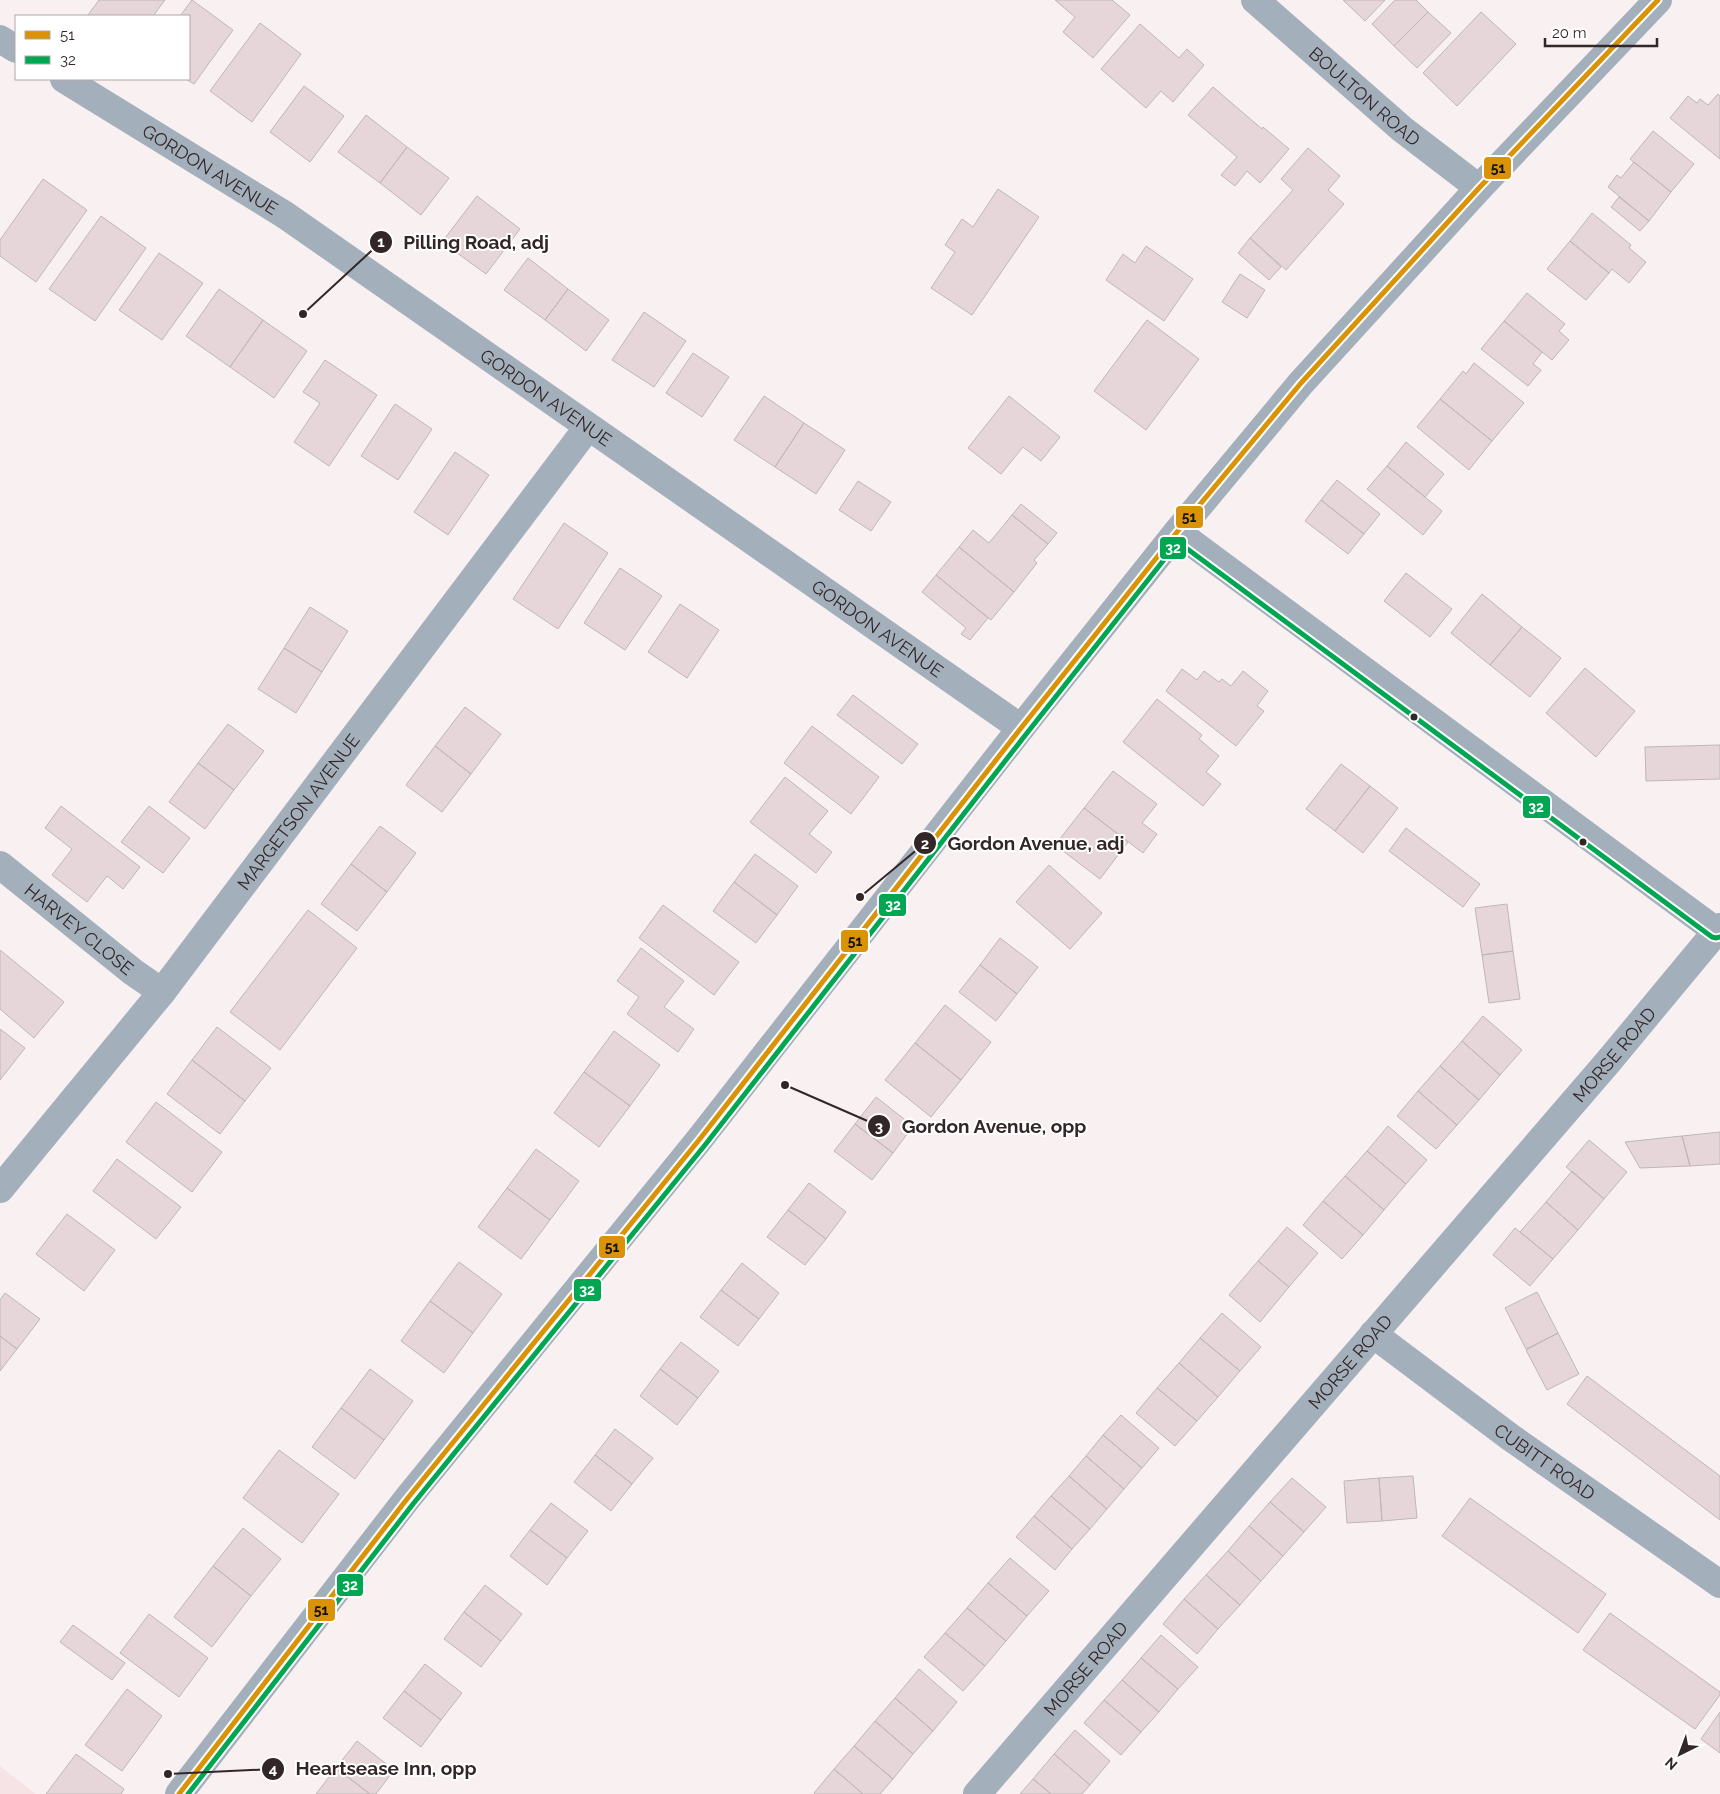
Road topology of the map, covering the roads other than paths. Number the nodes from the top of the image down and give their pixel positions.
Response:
1 (1255, 0) edge
2 (1658, 0) edge
3 (0, 40) edge
4 (15, 48) edge
5 (66, 80) edge
6 (1479, 188) junction
7 (588, 427) junction
8 (1177, 532) junction
9 (1021, 728) junction
10 (0, 866) edge
11 (1718, 929) edge
12 (162, 992) junction
13 (0, 1189) edge
14 (1373, 1334) junction
15 (1720, 1584) edge
16 (179, 1794) edge
17 (977, 1794) edge

1 - 6 street, BOULTON ROAD
2 - 6 street
3 - 4 street
5 - 7 street, GORDON AVENUE
6 - 8 street
7 - 9 street, GORDON AVENUE
7 - 12 street, MARGETSON AVENUE
8 - 9 street
8 - 11 street
9 - 16 street
10 - 12 street, HARVEY CLOSE
11 - 14 street, MORSE ROAD
12 - 13 street, MARGETSON AVENUE
14 - 15 street, CUBITT ROAD
14 - 17 street, MORSE ROAD

